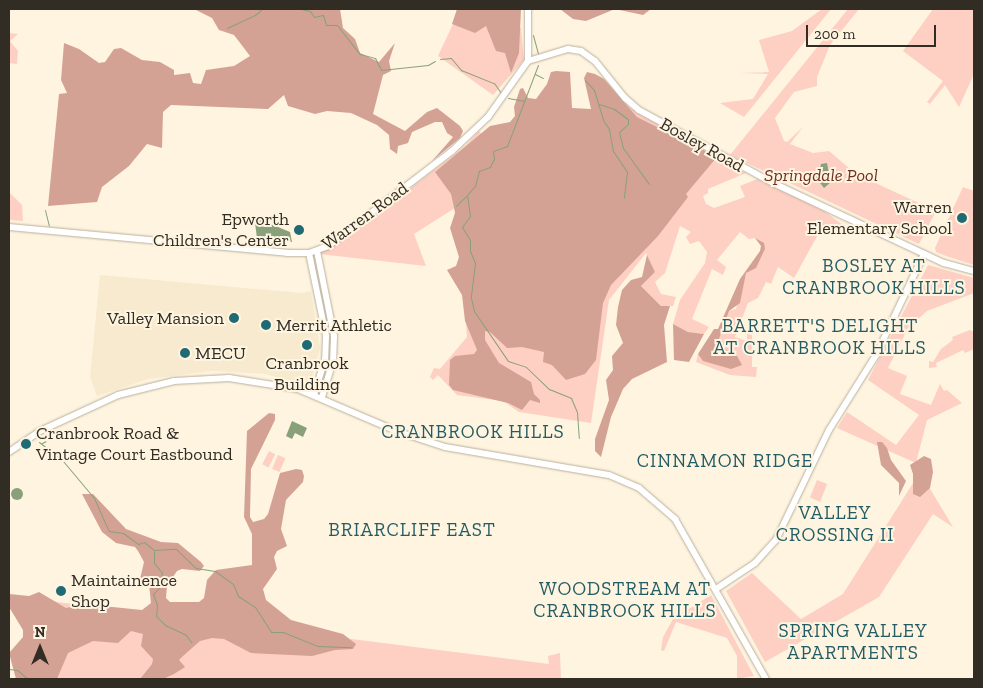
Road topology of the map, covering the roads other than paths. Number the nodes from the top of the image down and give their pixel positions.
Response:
1 (528, 9) edge
2 (528, 61) junction
3 (9, 227) edge
4 (317, 251) junction
5 (309, 253) junction
6 (924, 254) junction
7 (974, 271) edge
8 (314, 395) junction
9 (322, 398) junction
10 (9, 452) edge
11 (716, 589) junction
12 (766, 679) edge

1 - 2 street
2 - 4 street, Warren Road
2 - 6 street, Bosley Road
3 - 5 street, Warren Road
4 - 5 street, Warren Road
4 - 9 street
5 - 8 street
6 - 7 street, Bosley Road
6 - 11 street
8 - 9 street
8 - 10 street
9 - 11 street
11 - 12 street

